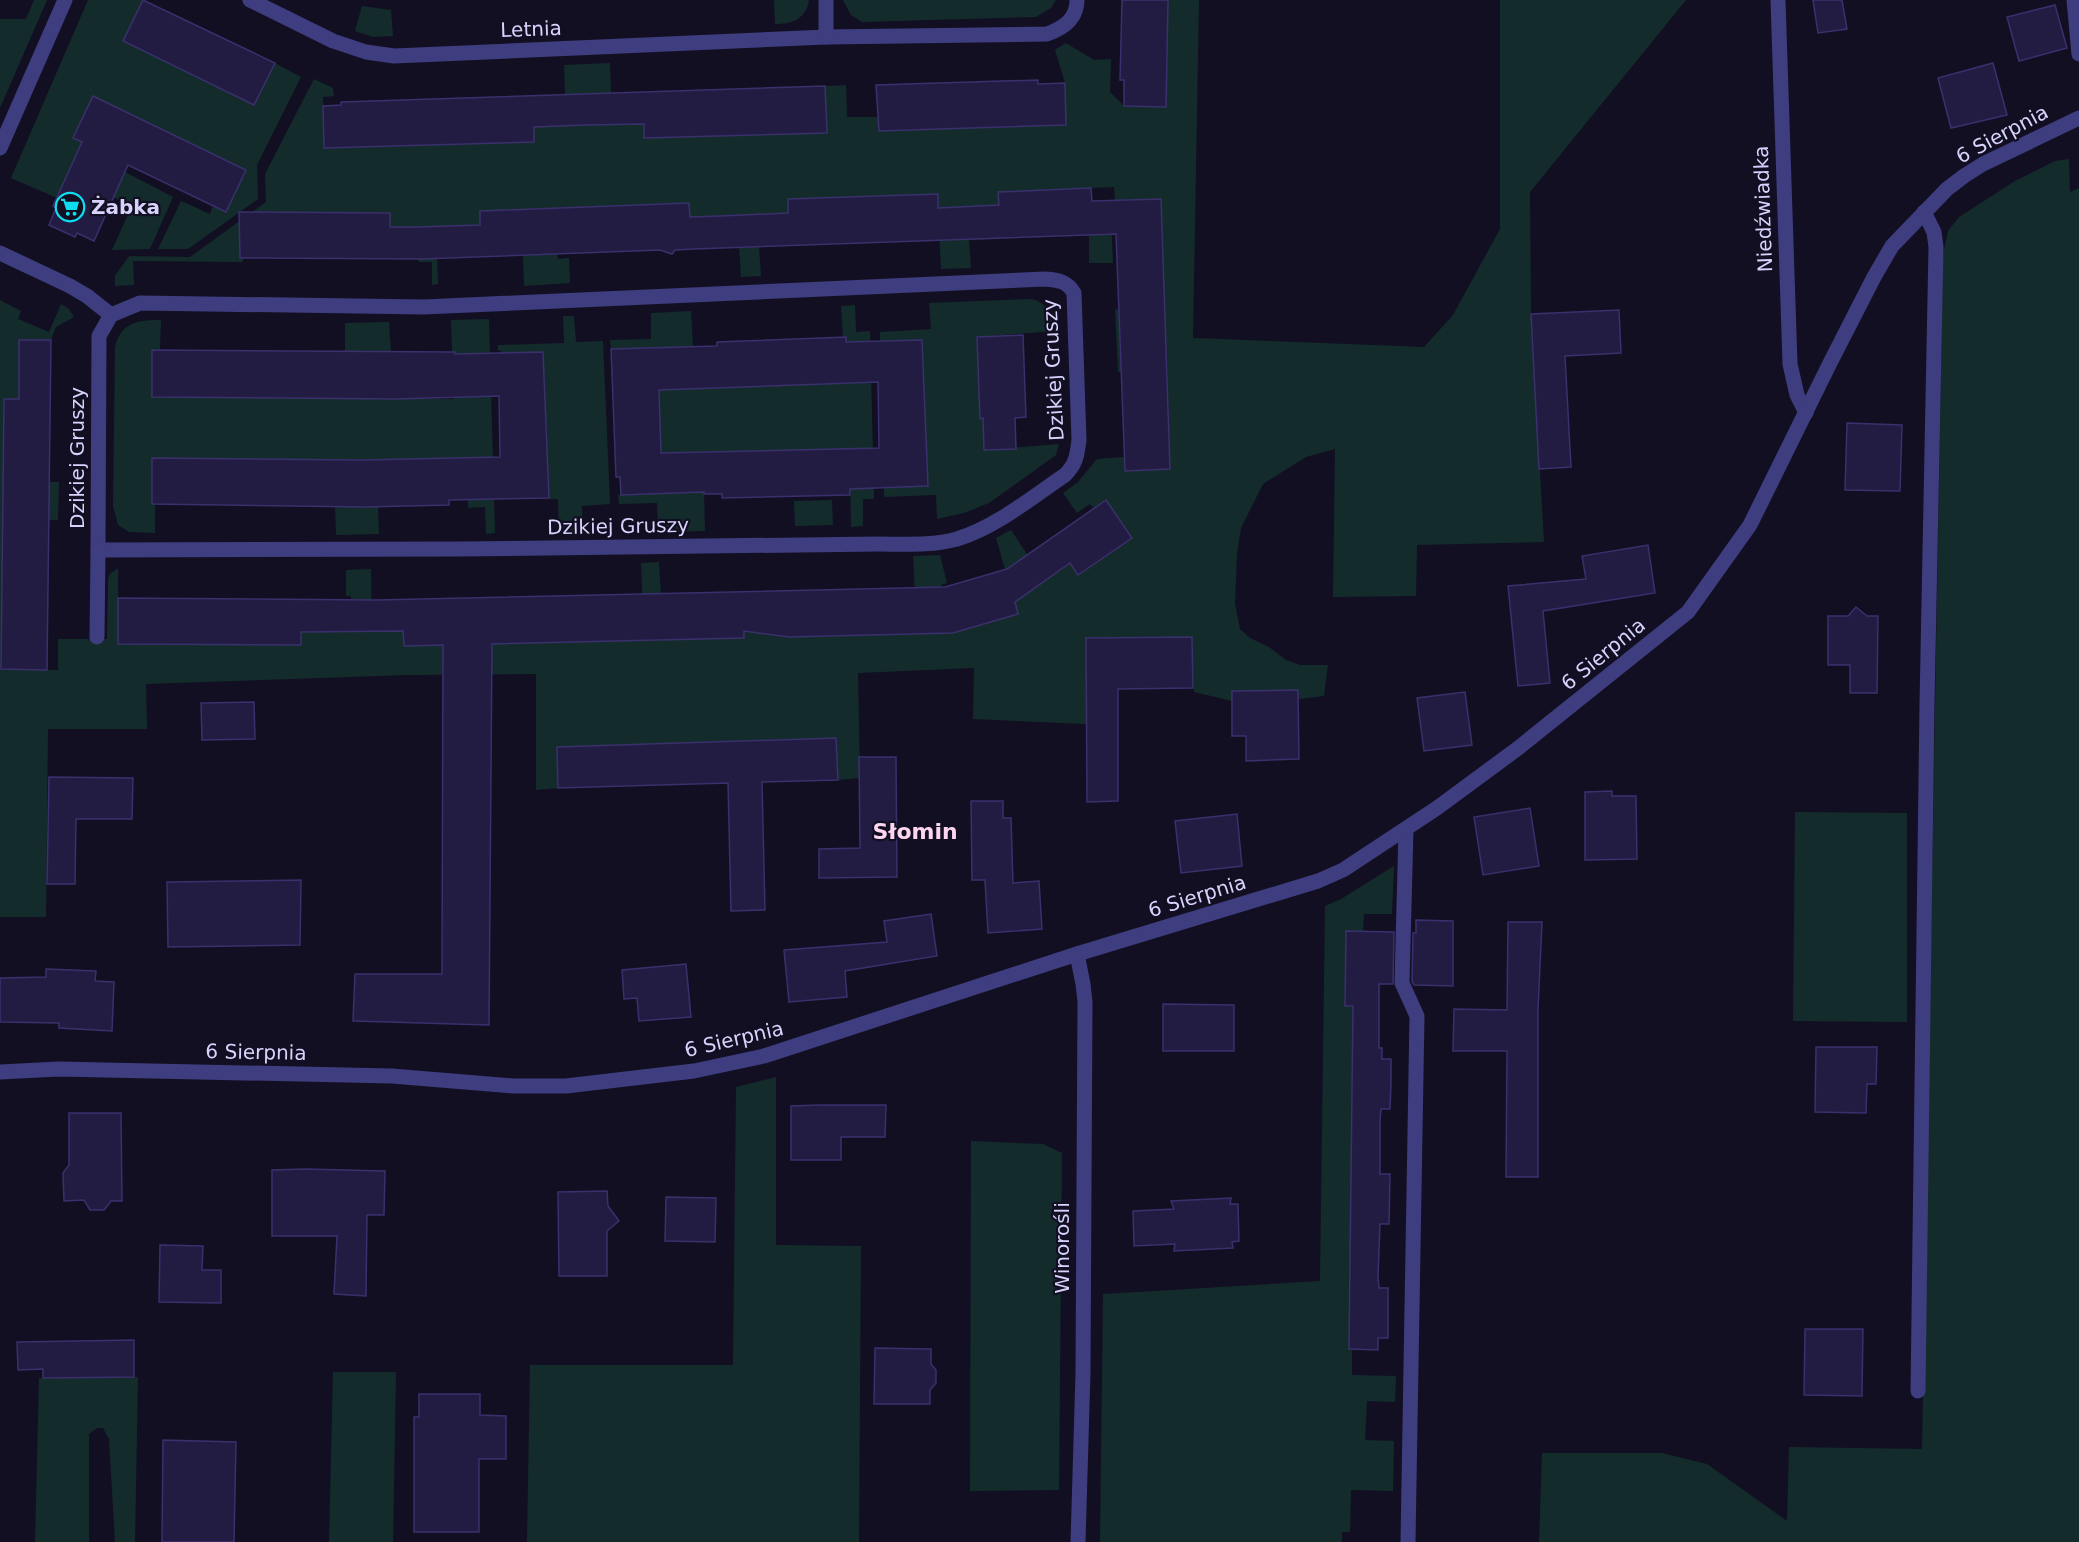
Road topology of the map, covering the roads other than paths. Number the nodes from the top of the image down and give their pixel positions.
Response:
1 (65, 0) edge
2 (250, 0) edge
3 (826, 0) edge
4 (1077, 0) edge
5 (1778, 0) edge
6 (2074, 0) edge
7 (825, 37) junction
8 (2079, 54) edge
9 (2079, 118) edge
10 (0, 148) edge
11 (1924, 212) junction
12 (0, 253) edge
13 (111, 315) junction
14 (1806, 413) junction
15 (98, 550) junction
16 (96, 637) dead end
17 (1406, 829) junction
18 (1077, 954) junction
19 (0, 1072) edge
20 (1918, 1391) dead end
21 (1078, 1542) edge
22 (1408, 1542) edge

1 - 10 street
2 - 7 street, Letnia
3 - 7 street
4 - 7 street, Letnia
5 - 14 street, Niedźwiadka
6 - 8 street
9 - 11 street, 6 Sierpnia
11 - 14 street, 6 Sierpnia
11 - 20 street
12 - 13 street
13 - 15 street, Dzikiej Gruszy
13 - 15 street, Dzikiej Gruszy
14 - 17 street, 6 Sierpnia
15 - 16 street
17 - 18 street, 6 Sierpnia
17 - 22 street
18 - 19 street, 6 Sierpnia
18 - 21 street, Winorośli

